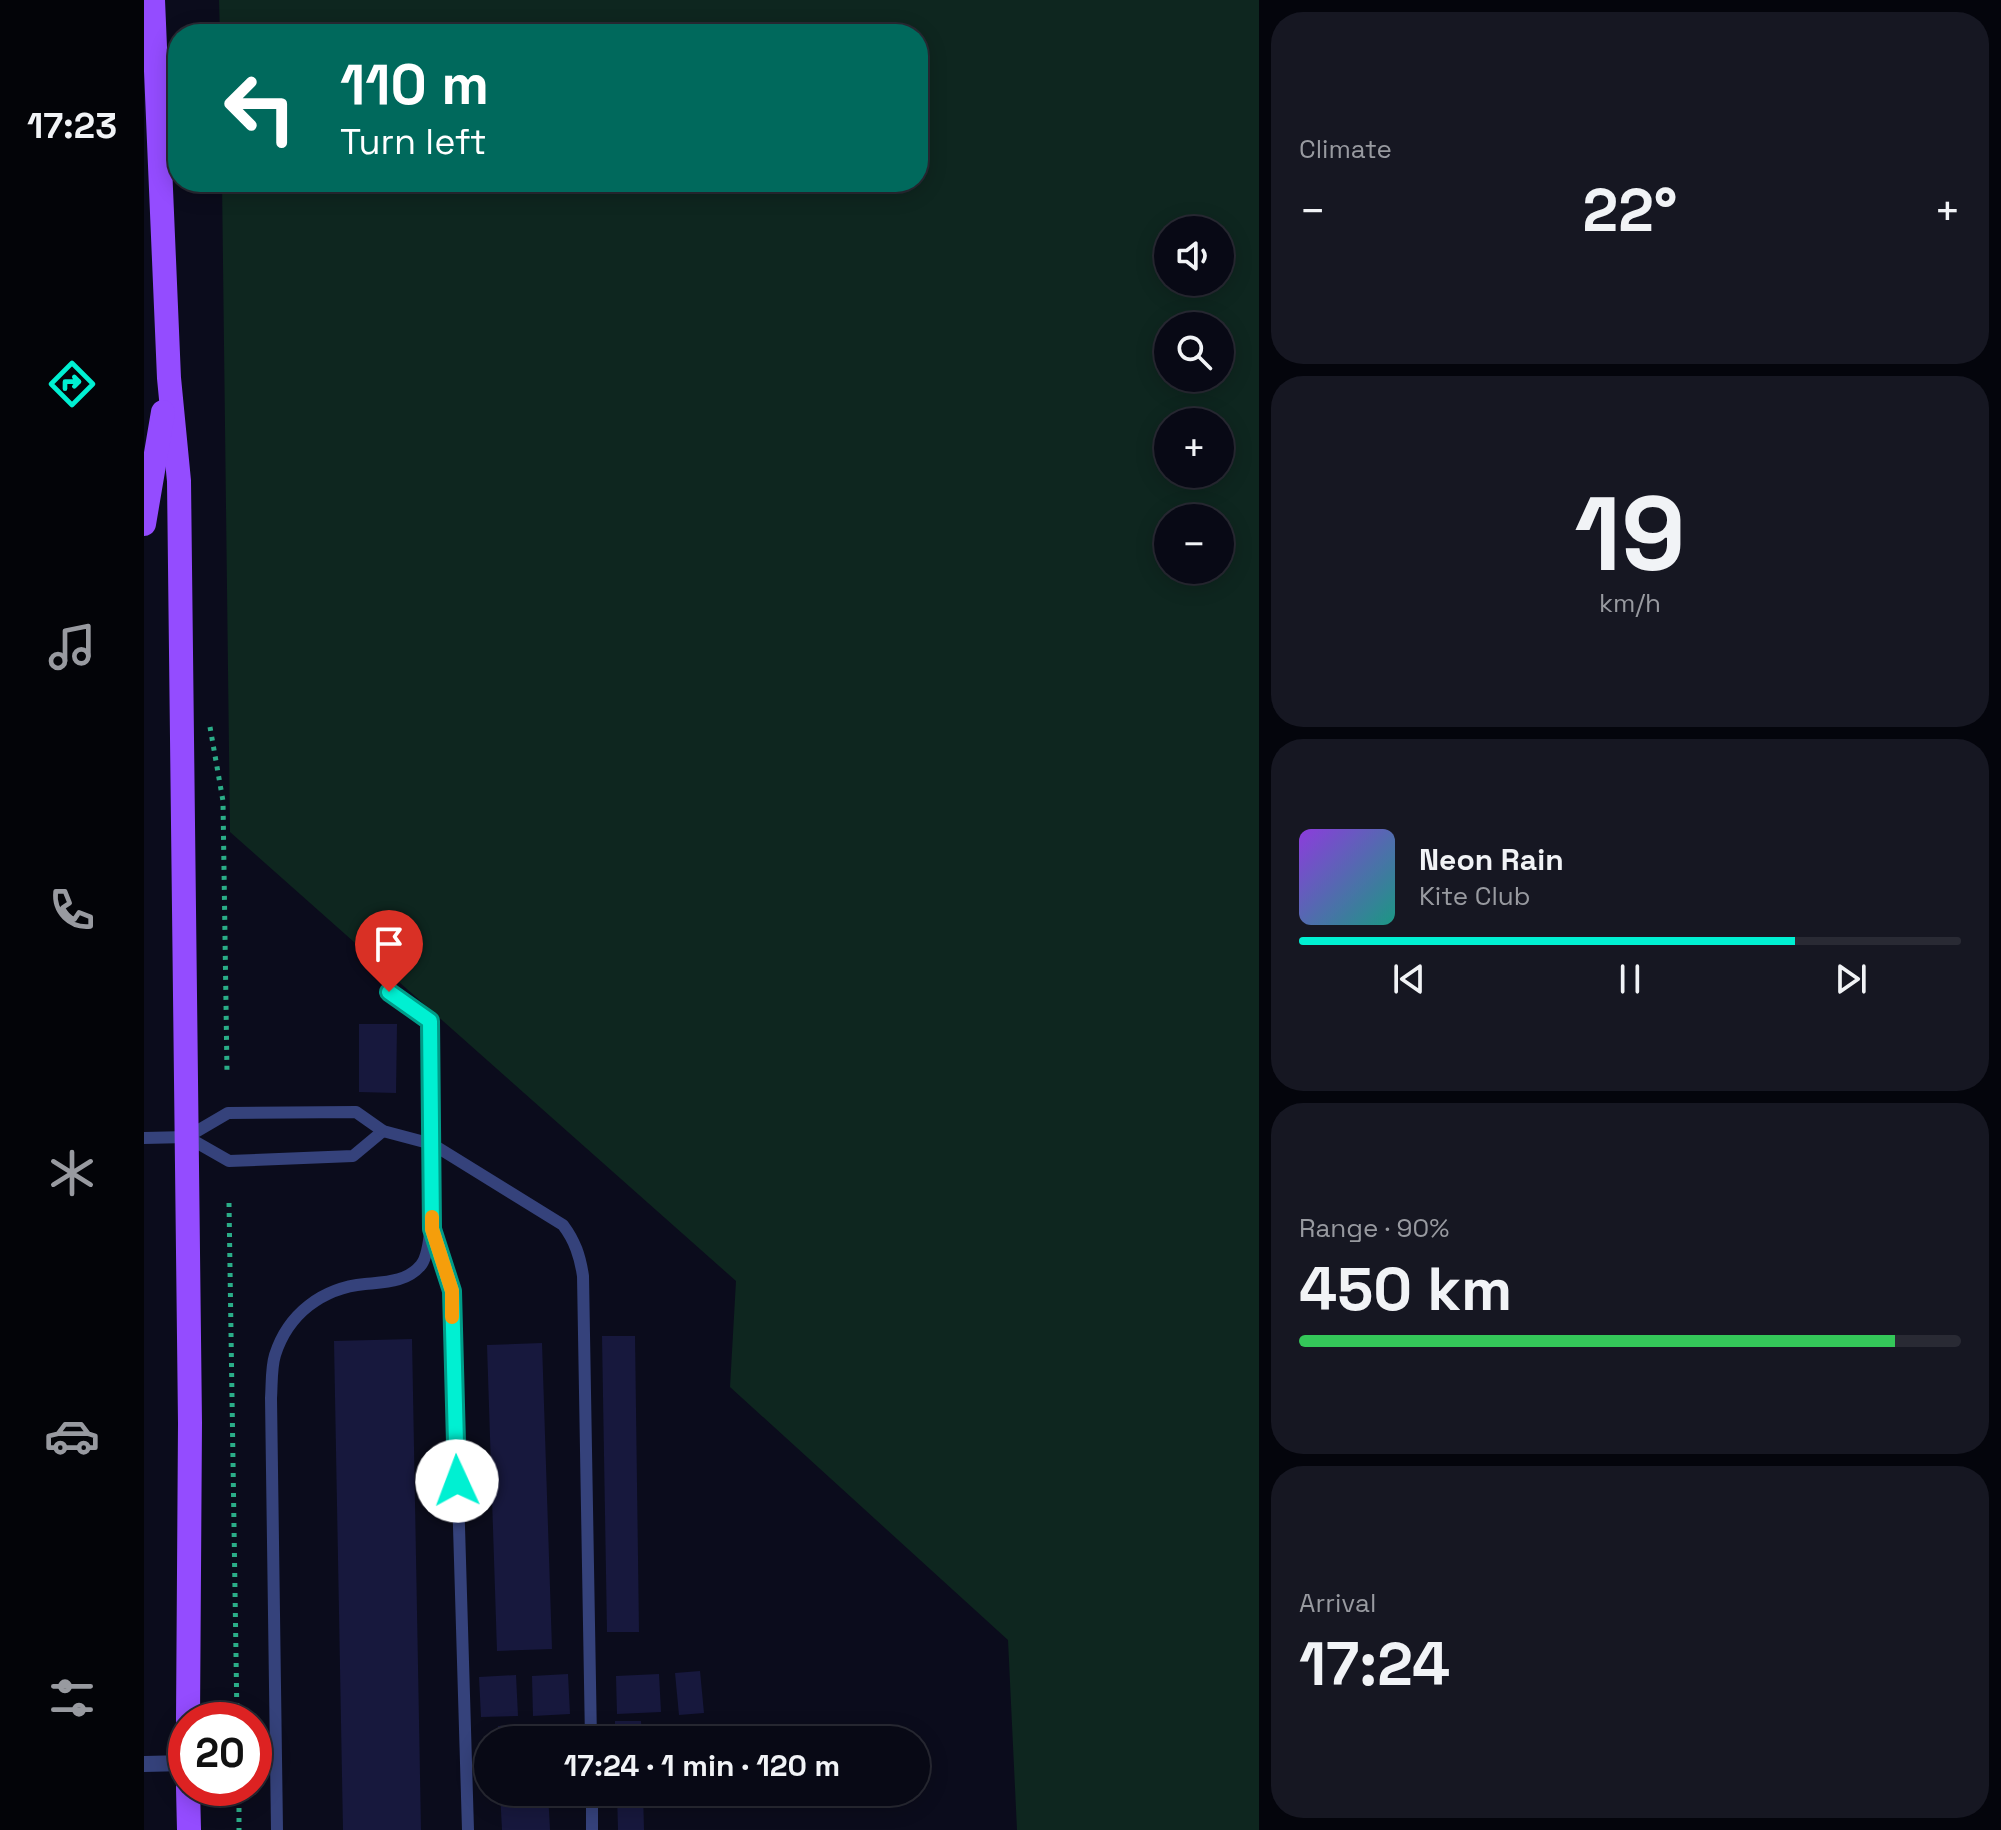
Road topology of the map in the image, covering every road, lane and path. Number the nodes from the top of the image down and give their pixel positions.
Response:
1 (153, 0) edge
2 (169, 378) junction
3 (144, 524) edge
4 (389, 992) dead end
5 (383, 1131) junction
6 (187, 1137) junction
7 (144, 1138) edge
8 (432, 1144) junction
9 (229, 1203) dead end
10 (432, 1229) junction
11 (188, 1702) edge
12 (237, 1702) edge
13 (591, 1726) edge
14 (168, 1763) edge
15 (144, 1764) edge
16 (188, 1806) edge
17 (239, 1806) edge
18 (592, 1806) edge
19 (189, 1830) edge
20 (239, 1830) edge
21 (277, 1830) edge
22 (468, 1830) edge
23 (592, 1830) edge

1 - 2 main road
2 - 3 main road
2 - 6 main road
4 - 8 lane
5 - 6 lane
5 - 6 lane
5 - 8 lane
6 - 7 lane
6 - 11 main road
8 - 10 lane
8 - 13 lane
9 - 12 path
10 - 21 lane
10 - 22 lane
14 - 15 street
16 - 19 main road
17 - 20 path
18 - 23 lane

